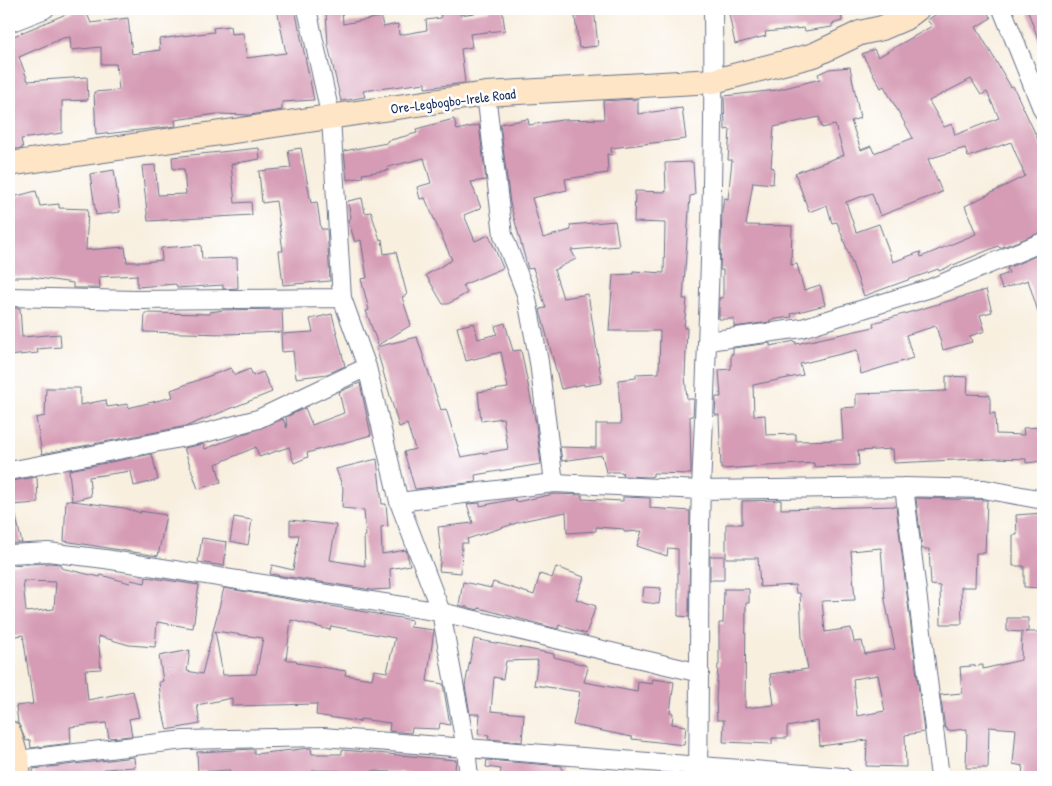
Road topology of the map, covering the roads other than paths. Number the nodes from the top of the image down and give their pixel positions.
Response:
1 (45, 9) edge
2 (307, 9) edge
3 (713, 9) edge
4 (917, 9) edge
5 (1002, 9) edge
6 (9, 23) edge
7 (714, 81) junction
8 (486, 94) junction
9 (1043, 111) edge
10 (331, 118) junction
11 (9, 164) edge
12 (1043, 242) edge
13 (9, 297) edge
14 (342, 298) junction
15 (708, 341) junction
16 (367, 367) junction
17 (9, 471) edge
18 (554, 482) junction
19 (904, 487) junction
20 (701, 490) junction
21 (1043, 500) edge
22 (398, 502) junction
23 (9, 554) edge
24 (441, 612) junction
25 (700, 673) junction
26 (9, 733) edge
27 (466, 749) junction
28 (698, 765) junction
29 (15, 766) edge
30 (807, 776) edge
31 (469, 777) edge
32 (843, 777) edge
33 (940, 777) edge

1 - 6 street
2 - 10 street
3 - 7 street
4 - 7 main road, Ore-Legbogbo-Irele Road
5 - 9 street
7 - 8 main road, Ore-Legbogbo-Irele Road
7 - 15 street
8 - 10 main road, Ore-Legbogbo-Irele Road
8 - 18 street
10 - 11 main road, Ore-Legbogbo-Irele Road
10 - 14 street
12 - 15 street
13 - 14 street
14 - 16 street
15 - 20 street
16 - 17 street
16 - 22 street
18 - 20 street
18 - 22 street
19 - 20 street
19 - 21 street
19 - 33 street
20 - 25 street
22 - 24 street
23 - 24 street
24 - 25 street
24 - 27 street
25 - 28 street
26 - 29 main road
27 - 28 street
27 - 29 street
27 - 31 street
28 - 30 street
30 - 32 street

